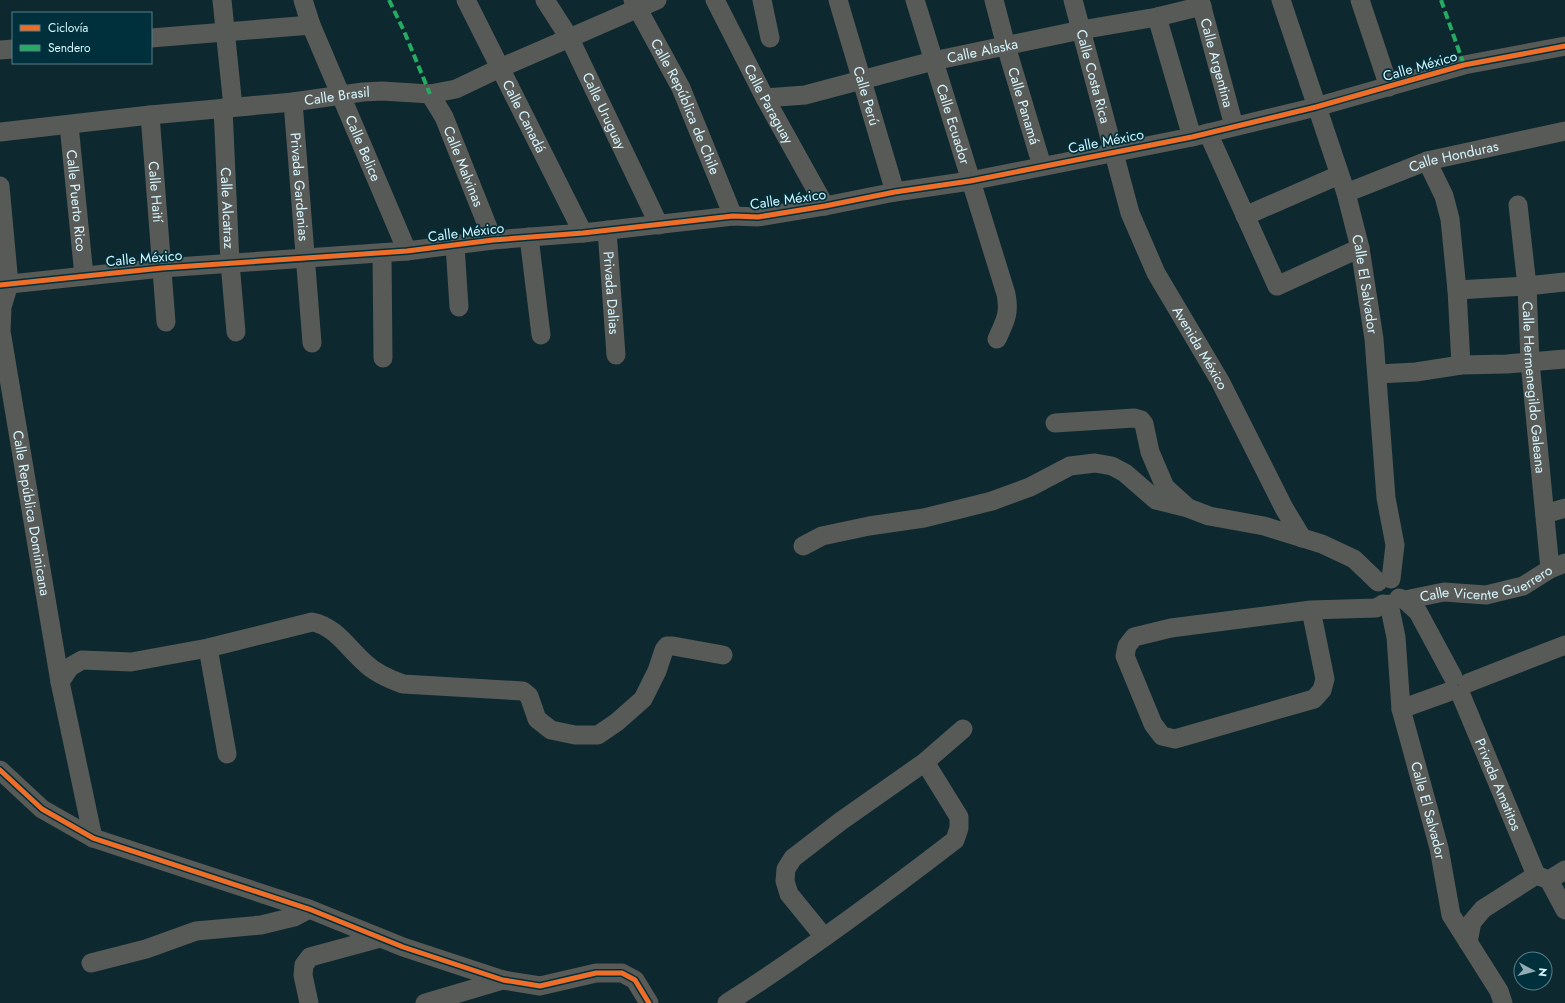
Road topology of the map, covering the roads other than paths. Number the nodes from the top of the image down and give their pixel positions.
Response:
1 (222, 0) edge
2 (302, 0) edge
3 (466, 0) edge
4 (544, 0) edge
5 (657, 0) edge
6 (715, 0) edge
7 (762, 0) edge
8 (838, 0) edge
9 (915, 0) edge
10 (994, 0) edge
11 (1073, 0) edge
12 (1281, 0) edge
13 (1360, 0) edge
14 (1201, 3) edge
15 (635, 4) edge
16 (1157, 17) junction
17 (311, 25) junction
18 (1081, 30) junction
19 (224, 32) junction
20 (152, 38) edge
21 (770, 38) dead end
22 (570, 39) junction
23 (1006, 46) junction
24 (1565, 46) edge
25 (12, 49) edge
26 (0, 50) edge
27 (933, 61) junction
28 (500, 68) junction
29 (862, 81) junction
30 (1389, 87) junction
31 (430, 94) junction
32 (341, 95) junction
33 (765, 98) junction
34 (293, 102) junction
35 (1316, 107) junction
36 (228, 108) junction
37 (150, 115) junction
38 (69, 125) junction
39 (1234, 126) junction
40 (1565, 130) edge
41 (0, 132) edge
42 (1200, 135) junction
43 (1114, 152) junction
44 (1427, 161) junction
45 (1042, 166) junction
46 (1340, 176) junction
47 (970, 181) junction
48 (0, 186) edge
49 (895, 192) junction
50 (1346, 193) junction
51 (1518, 205) dead end
52 (825, 206) junction
53 (733, 216) junction
54 (1245, 216) junction
55 (659, 225) junction
56 (607, 230) junction
57 (583, 233) junction
58 (529, 237) junction
59 (493, 240) junction
60 (455, 245) junction
61 (1360, 248) junction
62 (406, 251) junction
63 (382, 253) junction
64 (306, 258) junction
65 (230, 263) junction
66 (162, 268) junction
67 (84, 276) junction
68 (1565, 282) edge
69 (4, 285) edge
70 (1527, 286) junction
71 (1457, 290) junction
72 (459, 307) dead end
73 (166, 322) dead end
74 (236, 332) dead end
75 (541, 335) dead end
76 (997, 339) dead end
77 (312, 343) dead end
78 (616, 354) dead end
79 (383, 358) dead end
80 (1565, 360) edge
81 (1530, 362) junction
82 (1461, 365) junction
83 (1378, 374) junction
84 (1056, 423) dead end
85 (1188, 508) junction
86 (1565, 508) edge
87 (1545, 514) junction
88 (1302, 538) junction
89 (803, 546) dead end
90 (1558, 566) edge
91 (1385, 581) junction
92 (1394, 602) junction
93 (1311, 610) junction
94 (1565, 645) edge
95 (208, 648) junction
96 (723, 656) dead end
97 (60, 682) junction
98 (1458, 686) junction
99 (1401, 709) junction
100 (963, 729) dead end
101 (226, 754) dead end
102 (925, 762) junction
103 (0, 770) edge
104 (93, 838) junction
105 (1565, 870) edge
106 (1543, 877) junction
107 (309, 909) junction
108 (1565, 910) edge
109 (824, 937) junction
110 (380, 938) junction
111 (1468, 942) junction
112 (91, 963) dead end
113 (503, 980) junction
114 (309, 1003) edge
115 (425, 1003) edge
116 (649, 1003) edge
117 (727, 1003) edge
118 (1503, 1003) edge

1 - 19 street, Calle Alcatraz
2 - 17 street, Calle Belice
3 - 28 street, Calle Canadá
4 - 22 street, Calle Uruguay
5 - 15 street, Calle Brasil
6 - 33 street, Calle Paraguay
7 - 21 street
8 - 29 street, Calle Perú
9 - 27 street, Calle Ecuador
10 - 23 street, Calle Panamá
11 - 18 street, Calle Costa Rica
12 - 35 street, Calle El Salvador
13 - 30 street
14 - 16 street, Calle Alaska
14 - 39 street, Calle Argentina
15 - 22 street, Calle Brasil
15 - 53 street, Calle República de Chile
16 - 18 street, Calle Alaska
16 - 42 street
17 - 19 street
17 - 32 street, Calle Belice
18 - 23 street, Calle Alaska
18 - 43 street, Calle Costa Rica
19 - 20 street
19 - 36 street, Calle Alcatraz
22 - 28 street, Calle Brasil
22 - 55 street, Calle Uruguay
23 - 27 street, Calle Alaska
23 - 45 street, Calle Panamá
24 - 30 street, Calle México
25 - 26 street
27 - 29 street, Calle Alaska
27 - 47 street, Calle Ecuador
28 - 31 street, Calle Brasil
28 - 57 street, Calle Canadá
29 - 33 street, Calle Alaska
29 - 49 street, Calle Perú
30 - 35 street, Calle México
31 - 32 street, Calle Brasil
31 - 59 street, Calle Malvinas
32 - 34 street, Calle Brasil
32 - 62 street, Calle Belice
33 - 52 street, Calle Paraguay
34 - 36 street, Calle Brasil
34 - 64 street, Privada Gardenias
35 - 39 street, Calle México
35 - 46 street, Calle El Salvador
36 - 37 street, Calle Brasil
36 - 65 street, Calle Alcatraz
37 - 38 street, Calle Brasil
37 - 66 street, Calle Haití
38 - 41 street, Calle Brasil
38 - 67 street, Calle Puerto Rico
39 - 42 street, Calle México
40 - 44 street, Calle Honduras
42 - 43 street, Calle México
42 - 54 street
43 - 45 street, Calle México
43 - 88 street, Avenida México
44 - 50 street, Calle Honduras
44 - 71 street
45 - 47 street, Calle México
46 - 50 street, Calle El Salvador
46 - 54 street
47 - 49 street, Calle México
47 - 76 street, Calle Ecuador
48 - 69 street, Calle República Dominicana
49 - 52 street, Calle México
50 - 61 street, Calle El Salvador
51 - 70 street, Calle Hermenegildo Galeana
52 - 53 street, Calle México
53 - 55 street, Calle México
54 - 61 street
55 - 56 street, Calle México
56 - 57 street, Calle México
56 - 78 street, Privada Dalias
57 - 58 street, Calle México
58 - 59 street, Calle México
58 - 75 street
59 - 60 street, Calle México
60 - 62 street, Calle México
60 - 72 street
61 - 83 street, Calle El Salvador
62 - 63 street, Calle México
63 - 64 street, Calle México
63 - 79 street
64 - 65 street, Calle México
64 - 77 street, Privada Gardenias
65 - 66 street, Calle México
65 - 74 street, Calle Alcatraz
66 - 67 street, Calle México
66 - 73 street, Calle Haití
67 - 69 street, Calle México
68 - 70 street
69 - 97 street, Calle República Dominicana
70 - 71 street
70 - 81 street, Calle Hermenegildo Galeana
71 - 82 street
80 - 81 street
81 - 82 street
81 - 87 street, Calle Hermenegildo Galeana
82 - 83 street
83 - 91 street, Calle El Salvador
84 - 85 street
85 - 88 street
85 - 89 street
86 - 87 street
87 - 90 street, Calle Hermenegildo Galeana
88 - 91 street
90 - 92 street, Calle Vicente Guerrero
91 - 92 street, Calle El Salvador
92 - 93 street, Calle Vicente Guerrero
92 - 98 street, Privada Amatitos
92 - 99 street, Calle El Salvador
93 - 93 street, Calle Vicente Guerrero
94 - 98 street
95 - 96 street
95 - 97 street
95 - 101 street
97 - 104 street, Calle República Dominicana
98 - 99 street
98 - 106 street, Privada Amatitos
99 - 111 street, Calle El Salvador
100 - 102 street
102 - 109 street
102 - 109 street
103 - 104 street
104 - 107 street
105 - 106 street
106 - 108 street, Privada Amatitos
106 - 111 street
107 - 110 street
107 - 112 street
109 - 117 street
110 - 113 street
110 - 114 street
111 - 118 street, Calle El Salvador
113 - 115 street
113 - 116 street

